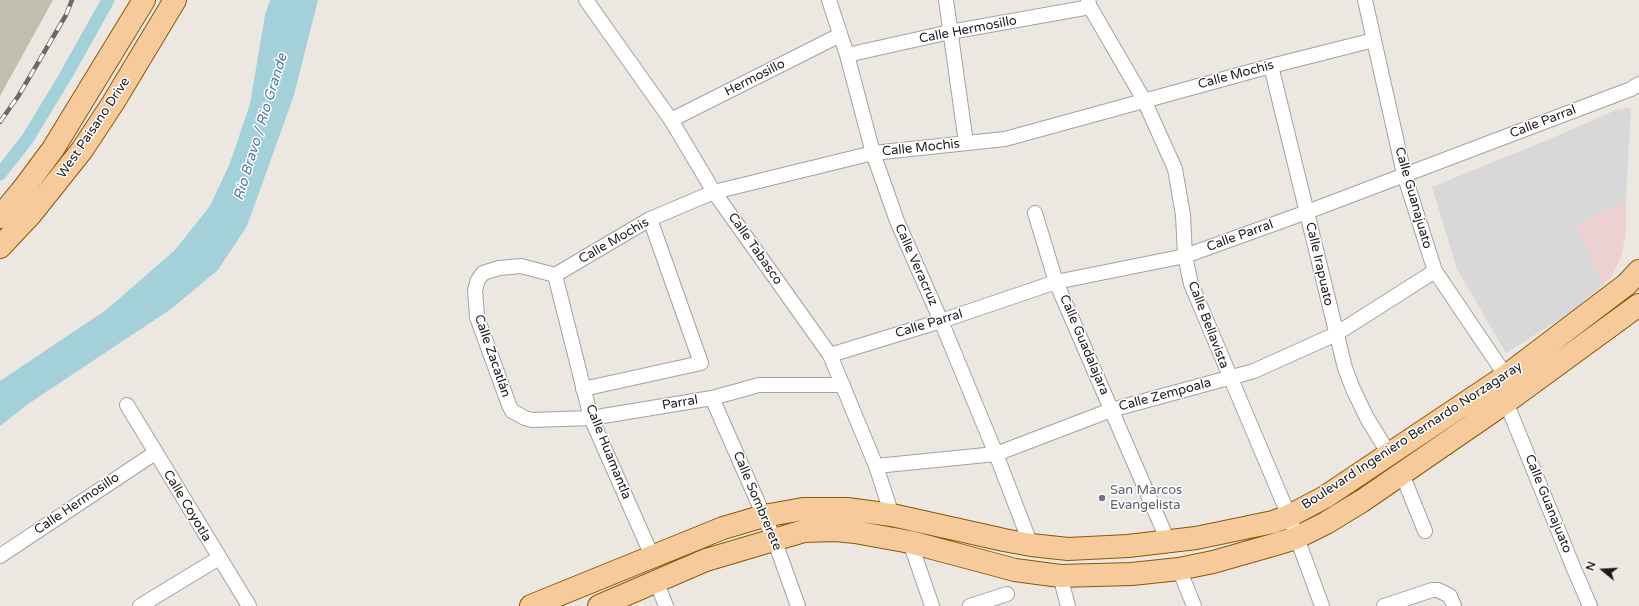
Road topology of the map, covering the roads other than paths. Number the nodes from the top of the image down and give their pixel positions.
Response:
1 (144, 0) edge
2 (176, 0) edge
3 (586, 0) edge
4 (829, 0) edge
5 (946, 0) edge
6 (1365, 0) edge
7 (1089, 4) edge
8 (950, 32) junction
9 (840, 35) junction
10 (1374, 40) junction
11 (847, 55) junction
12 (1271, 66) junction
13 (1639, 84) edge
14 (1144, 100) junction
15 (670, 120) junction
16 (966, 143) junction
17 (873, 153) junction
18 (1404, 174) junction
19 (714, 192) junction
20 (1307, 212) junction
21 (1035, 213) dead end
22 (0, 217) edge
23 (650, 219) junction
24 (0, 247) edge
25 (1185, 256) junction
26 (1435, 271) junction
27 (1639, 271) edge
28 (555, 275) junction
29 (1056, 282) junction
30 (1639, 305) edge
31 (941, 322) junction
32 (1336, 334) junction
33 (830, 355) junction
34 (1506, 376) junction
35 (1229, 378) junction
36 (843, 384) junction
37 (583, 389) junction
38 (712, 398) junction
39 (1506, 402) junction
40 (127, 405) dead end
41 (1111, 410) junction
42 (517, 415) joint
43 (590, 418) junction
44 (155, 452) junction
45 (996, 454) junction
46 (1390, 454) junction
47 (876, 466) junction
48 (1402, 474) junction
49 (892, 515) junction
50 (764, 516) junction
51 (1289, 516) junction
52 (1425, 531) dead end
53 (1296, 538) junction
54 (774, 539) junction
55 (1168, 541) junction
56 (910, 542) junction
57 (1031, 545) junction
58 (0, 556) edge
59 (652, 556) junction
60 (219, 558) junction
61 (1180, 569) junction
62 (1060, 576) junction
63 (656, 581) junction
64 (1007, 594) dead end
65 (140, 606) edge
66 (249, 606) edge
67 (531, 606) edge
68 (599, 606) edge
69 (666, 606) edge
70 (798, 606) edge
71 (932, 606) edge
72 (970, 606) edge
73 (1068, 606) edge
74 (1194, 606) edge
75 (1322, 606) edge
76 (1384, 606) edge
77 (1454, 606) edge
78 (1590, 606) edge

1 - 22 main road, West Paisano Drive
2 - 24 main road, West Paisano Drive
3 - 15 street, Calle Tabasco
4 - 9 street, Calle Veracruz
5 - 8 street
6 - 10 street, Calle Guanajuato
7 - 8 street, Calle Hermosillo
7 - 14 street, Calle Bellavista
8 - 11 street, Calle Hermosillo
8 - 16 street
9 - 11 street, Calle Veracruz
9 - 15 street, Hermosillo
10 - 12 street, Calle Mochis
10 - 18 street, Calle Guanajuato
11 - 17 street, Calle Veracruz
12 - 14 street, Calle Mochis
12 - 20 street, Calle Irapuato
13 - 18 street, Calle Parral
14 - 16 street, Calle Mochis
14 - 25 street, Calle Bellavista
15 - 19 street, Calle Tabasco
16 - 17 street, Calle Mochis
17 - 19 street, Calle Mochis
17 - 31 street, Calle Veracruz
18 - 20 street, Calle Parral
18 - 26 street, Calle Guanajuato
19 - 23 street, Calle Mochis
19 - 33 street, Calle Tabasco
20 - 25 street, Calle Parral
20 - 32 street, Calle Irapuato
21 - 29 street, Calle Guadalajara
23 - 28 street, Calle Mochis
23 - 37 street
25 - 29 street, Calle Parral
25 - 35 street, Calle Bellavista
26 - 32 street, Calle Zempoala
26 - 34 street, Calle Guanajuato
27 - 34 main road, Boulevard Ingeniero Bernardo Norzagaray
28 - 37 street, Calle Huamantla
28 - 42 street, Calle Zacatlán
29 - 31 street, Calle Parral
29 - 41 street, Calle Guadalajara
30 - 39 main road, Boulevard Ingeniero Bernardo Norzagaray
31 - 33 street, Calle Parral
31 - 45 street, Calle Veracruz
32 - 35 street, Calle Zempoala
32 - 46 street, Calle Irapuato
33 - 36 street, Calle Tabasco
34 - 46 main road, Boulevard Ingeniero Bernardo Norzagaray
35 - 41 street, Calle Zempoala
35 - 51 street, Calle Bellavista
36 - 38 street, Parral
36 - 47 street, Calle Tabasco
37 - 43 street, Calle Huamantla
38 - 43 street, Parral
38 - 50 street, Calle Sombrerete
39 - 48 main road, Boulevard Ingeniero Bernardo Norzagaray
39 - 78 street, Calle Guanajuato
40 - 44 street, Calle Coyotla
41 - 45 street, Calle Zempoala
41 - 55 street, Calle Guadalajara
42 - 43 street, Parral
43 - 59 street, Calle Huamantla
44 - 58 street, Calle Hermosillo
44 - 60 street, Calle Coyotla
45 - 47 street, Calle Zempoala
45 - 57 street, Calle Veracruz
46 - 51 main road, Boulevard Ingeniero Bernardo Norzagaray
47 - 49 street, Calle Tabasco
48 - 52 street
48 - 53 main road, Boulevard Ingeniero Bernardo Norzagaray
49 - 50 main road, Boulevard Ingeniero Bernardo Norzagaray
49 - 57 main road, Boulevard Ingeniero Bernardo Norzagaray
50 - 54 street, Calle Sombrerete
50 - 59 main road, Boulevard Ingeniero Bernardo Norzagaray
51 - 53 street, Calle Bellavista
51 - 55 main road, Boulevard Ingeniero Bernardo Norzagaray
53 - 61 main road, Boulevard Ingeniero Bernardo Norzagaray
53 - 75 street, Calle Bellavista
54 - 56 main road, Boulevard Ingeniero Bernardo Norzagaray
54 - 63 main road, Boulevard Ingeniero Bernardo Norzagaray
54 - 70 street, Calle Sombrerete
55 - 57 main road, Boulevard Ingeniero Bernardo Norzagaray
56 - 62 main road, Boulevard Ingeniero Bernardo Norzagaray
56 - 71 street
59 - 67 main road, Boulevard Ingeniero Bernardo Norzagaray
60 - 65 street
60 - 66 street, Calle Coyotla
61 - 62 main road, Boulevard Ingeniero Bernardo Norzagaray
61 - 74 street
62 - 73 street
63 - 68 main road, Boulevard Ingeniero Bernardo Norzagaray
63 - 69 street
64 - 72 street
76 - 77 street

